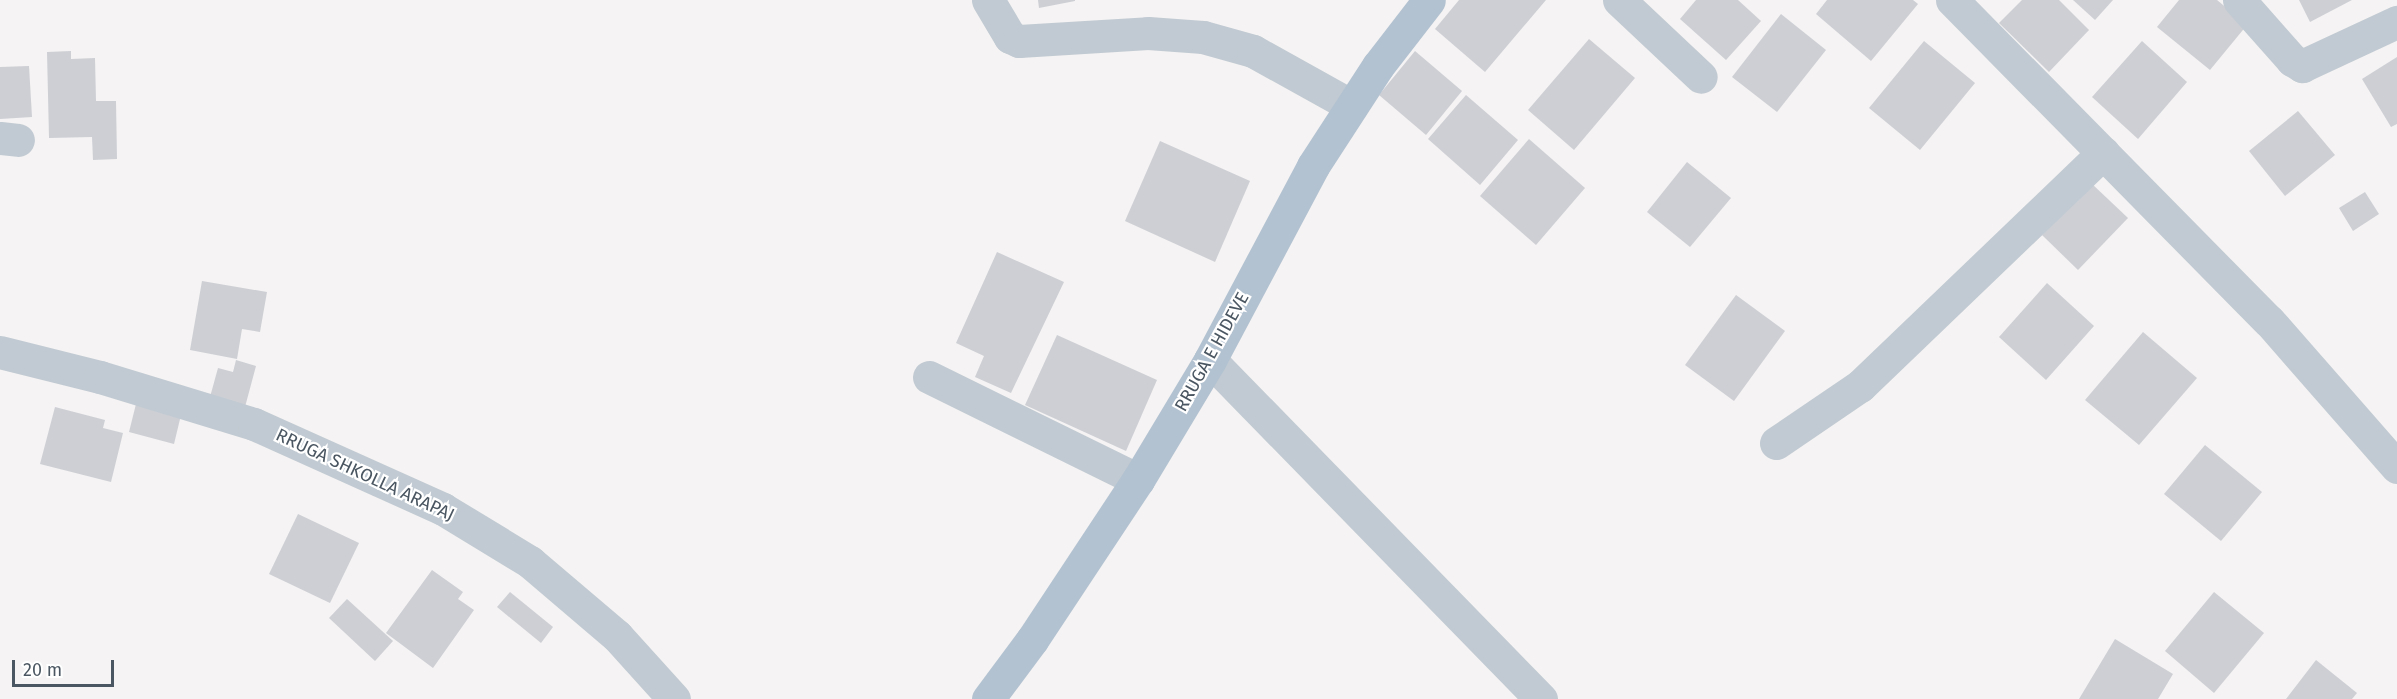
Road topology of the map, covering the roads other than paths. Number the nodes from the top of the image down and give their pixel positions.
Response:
1 (988, 0) edge
2 (1429, 0) edge
3 (1619, 0) edge
4 (1952, 0) edge
5 (2239, 0) edge
6 (2397, 22) edge
7 (1701, 77) dead end
8 (1352, 106) junction
9 (2103, 153) junction
10 (0, 352) edge
11 (1210, 360) junction
12 (929, 377) dead end
13 (1776, 443) dead end
14 (2397, 467) edge
15 (1138, 480) junction
16 (674, 699) edge
17 (988, 699) edge
18 (1541, 699) edge

1 - 8 street
2 - 8 main road, RRUGA E HIDEVE
3 - 7 street
4 - 9 street
5 - 6 street
8 - 11 main road, RRUGA E HIDEVE
9 - 13 street
9 - 14 street
10 - 16 street, RRUGA SHKOLLA ARAPAJ
11 - 15 main road, RRUGA E HIDEVE
11 - 18 street
12 - 15 street
15 - 17 main road, RRUGA E HIDEVE

